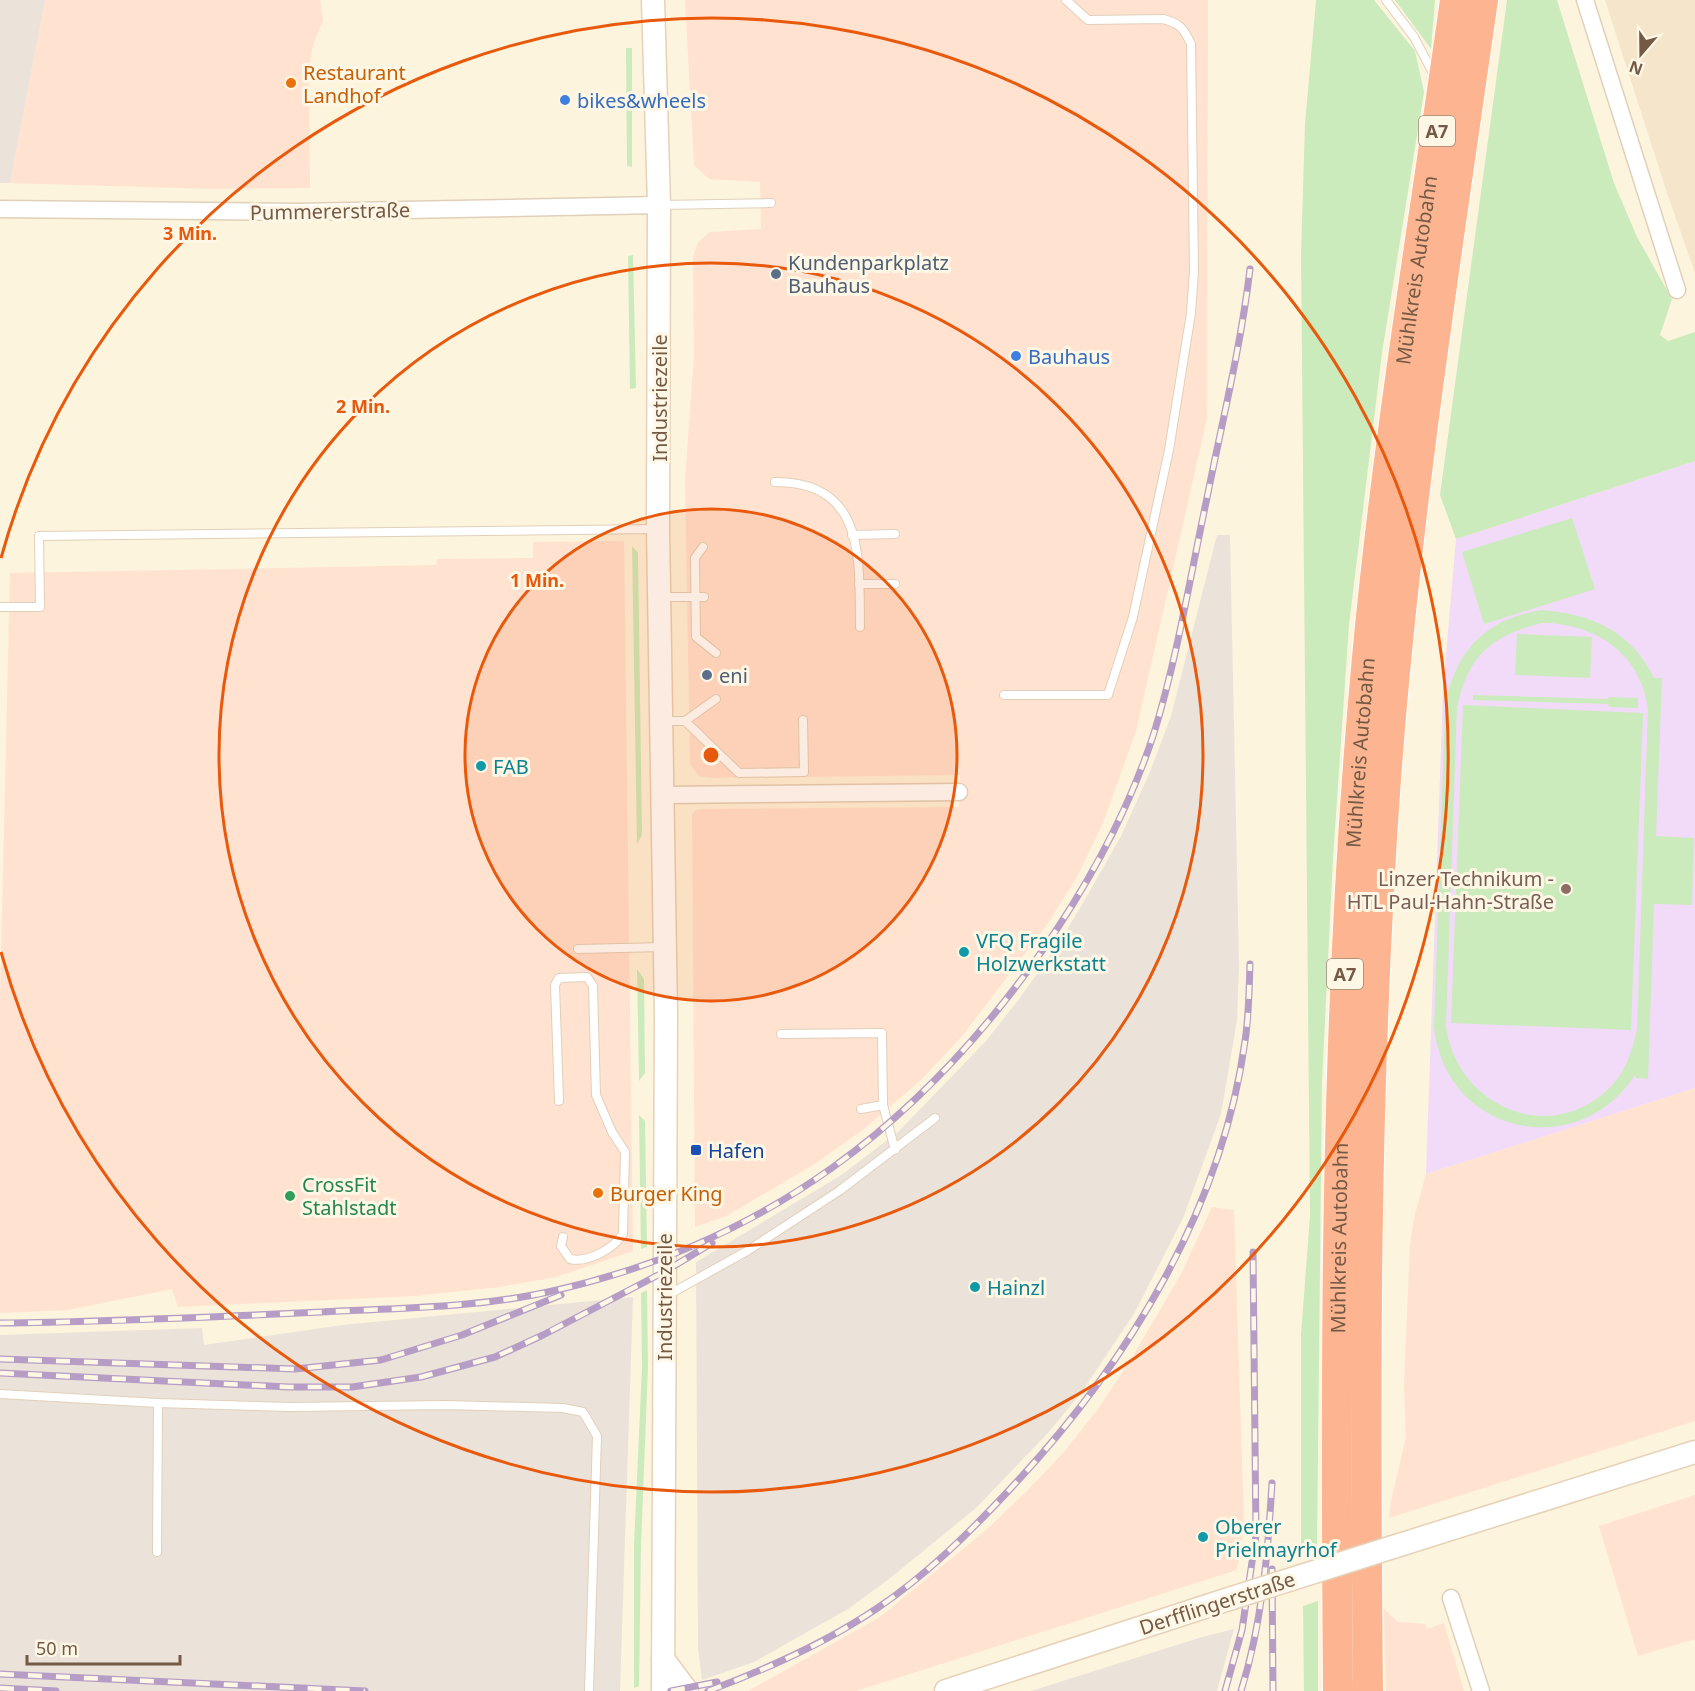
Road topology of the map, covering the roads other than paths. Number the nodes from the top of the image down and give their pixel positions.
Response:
1 (653, 0) edge
2 (1066, 0) edge
3 (1386, 0) edge
4 (1455, 0) edge
5 (1483, 0) edge
6 (1585, 0) edge
7 (1442, 96) junction
8 (771, 203) dead end
9 (659, 205) junction
10 (0, 209) edge
11 (1677, 290) dead end
12 (775, 482) dead end
13 (658, 529) junction
14 (894, 534) dead end
15 (852, 535) junction
16 (703, 547) dead end
17 (859, 584) junction
18 (896, 584) dead end
19 (659, 597) junction
20 (700, 597) junction
21 (0, 608) edge
22 (860, 627) dead end
23 (716, 653) dead end
24 (1004, 695) dead end
25 (716, 699) dead end
26 (803, 720) dead end
27 (661, 721) junction
28 (685, 721) junction
29 (959, 792) dead end
30 (662, 795) junction
31 (664, 947) junction
32 (578, 949) dead end
33 (781, 1034) dead end
34 (559, 1101) dead end
35 (883, 1105) junction
36 (861, 1109) dead end
37 (935, 1118) dead end
38 (895, 1150) junction
39 (563, 1237) dead end
40 (665, 1297) junction
41 (0, 1394) edge
42 (158, 1403) junction
43 (1695, 1452) edge
44 (157, 1552) dead end
45 (1451, 1598) dead end
46 (663, 1659) junction
47 (589, 1691) edge
48 (663, 1691) edge
49 (687, 1691) edge
50 (946, 1691) edge
51 (1338, 1691) edge
52 (1368, 1691) edge
53 (1481, 1691) edge

1 - 9 main road, Industriezeile
2 - 24 lane
3 - 7 lane
4 - 7 highway, Mühlkreis Autobahn / A7
5 - 52 highway, Mühlkreis Autobahn / A7
6 - 11 street
7 - 51 highway, Mühlkreis Autobahn / A7
8 - 9 lane
9 - 10 street, Pummererstraße
9 - 13 main road, Industriezeile
12 - 15 lane
13 - 19 main road, Industriezeile
13 - 21 lane
14 - 15 lane
15 - 17 lane
16 - 20 lane
17 - 18 lane
17 - 22 lane
19 - 20 lane
19 - 27 main road, Industriezeile
20 - 23 lane
25 - 28 lane
26 - 28 lane
27 - 28 lane
27 - 30 main road, Industriezeile
29 - 30 street
30 - 31 main road, Industriezeile
31 - 32 lane
31 - 40 main road, Industriezeile
33 - 35 lane
34 - 39 lane
35 - 36 lane
35 - 38 lane
37 - 38 lane
38 - 40 lane
40 - 46 main road, Industriezeile
41 - 42 lane
42 - 44 lane
42 - 47 lane
43 - 50 main road, Derfflingerstraße, bridge
45 - 53 street
46 - 48 main road, Industriezeile
46 - 49 main road

